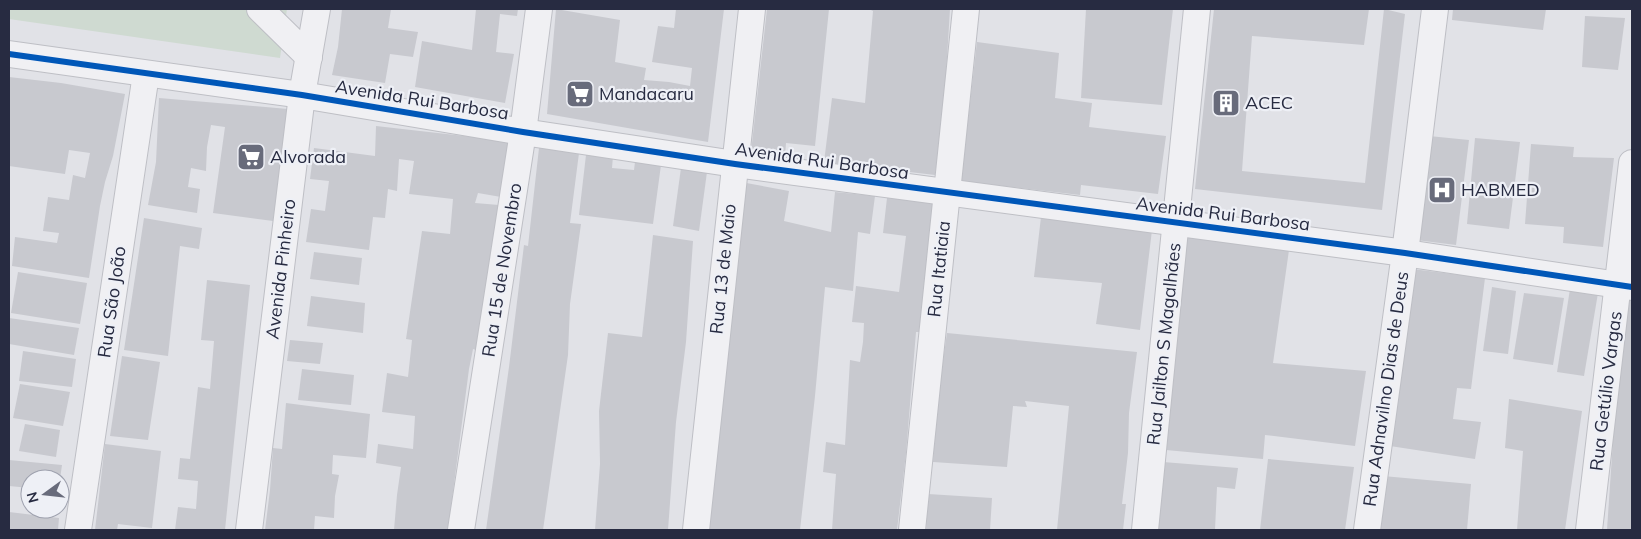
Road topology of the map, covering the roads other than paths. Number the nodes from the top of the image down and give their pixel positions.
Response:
1 (260, 9) edge
2 (317, 9) edge
3 (539, 9) edge
4 (752, 9) edge
5 (966, 9) edge
6 (1197, 9) edge
7 (1435, 9) edge
8 (9, 54) edge
9 (309, 57) junction
10 (146, 74) junction
11 (302, 95) junction
12 (523, 132) junction
13 (1632, 163) edge
14 (734, 164) junction
15 (947, 193) junction
16 (1177, 224) junction
17 (1405, 253) junction
18 (1625, 286) edge
19 (78, 530) edge
20 (249, 530) edge
21 (461, 530) edge
22 (696, 530) edge
23 (912, 530) edge
24 (1145, 530) edge
25 (1367, 530) edge
26 (1589, 530) edge

1 - 9 street
2 - 9 street, Avenida Pinheiro
3 - 12 street, Rua 15 de Novembro
4 - 14 street, Rua 13 de Maio
5 - 15 street, Rua Itatiaia
6 - 16 street, Rua Jailton S Magalhães
7 - 17 street, Rua Adnavilno Dias de Deus
8 - 10 street, Avenida Rui Barbosa
9 - 11 street, Avenida Pinheiro
10 - 11 street, Avenida Rui Barbosa
10 - 19 street, Rua São João
11 - 12 street, Avenida Rui Barbosa
11 - 20 street, Avenida Pinheiro
12 - 14 street, Avenida Rui Barbosa
12 - 21 street, Rua 15 de Novembro
13 - 18 street, Rua Getúlio Vargas
14 - 15 street, Avenida Rui Barbosa
14 - 22 street, Rua 13 de Maio
15 - 16 street, Avenida Rui Barbosa
15 - 23 street, Rua Itatiaia
16 - 17 street, Avenida Rui Barbosa
16 - 24 street, Rua Jailton S Magalhães
17 - 18 street, Avenida Rui Barbosa
17 - 25 street, Rua Adnavilno Dias de Deus
18 - 26 street, Rua Getúlio Vargas

